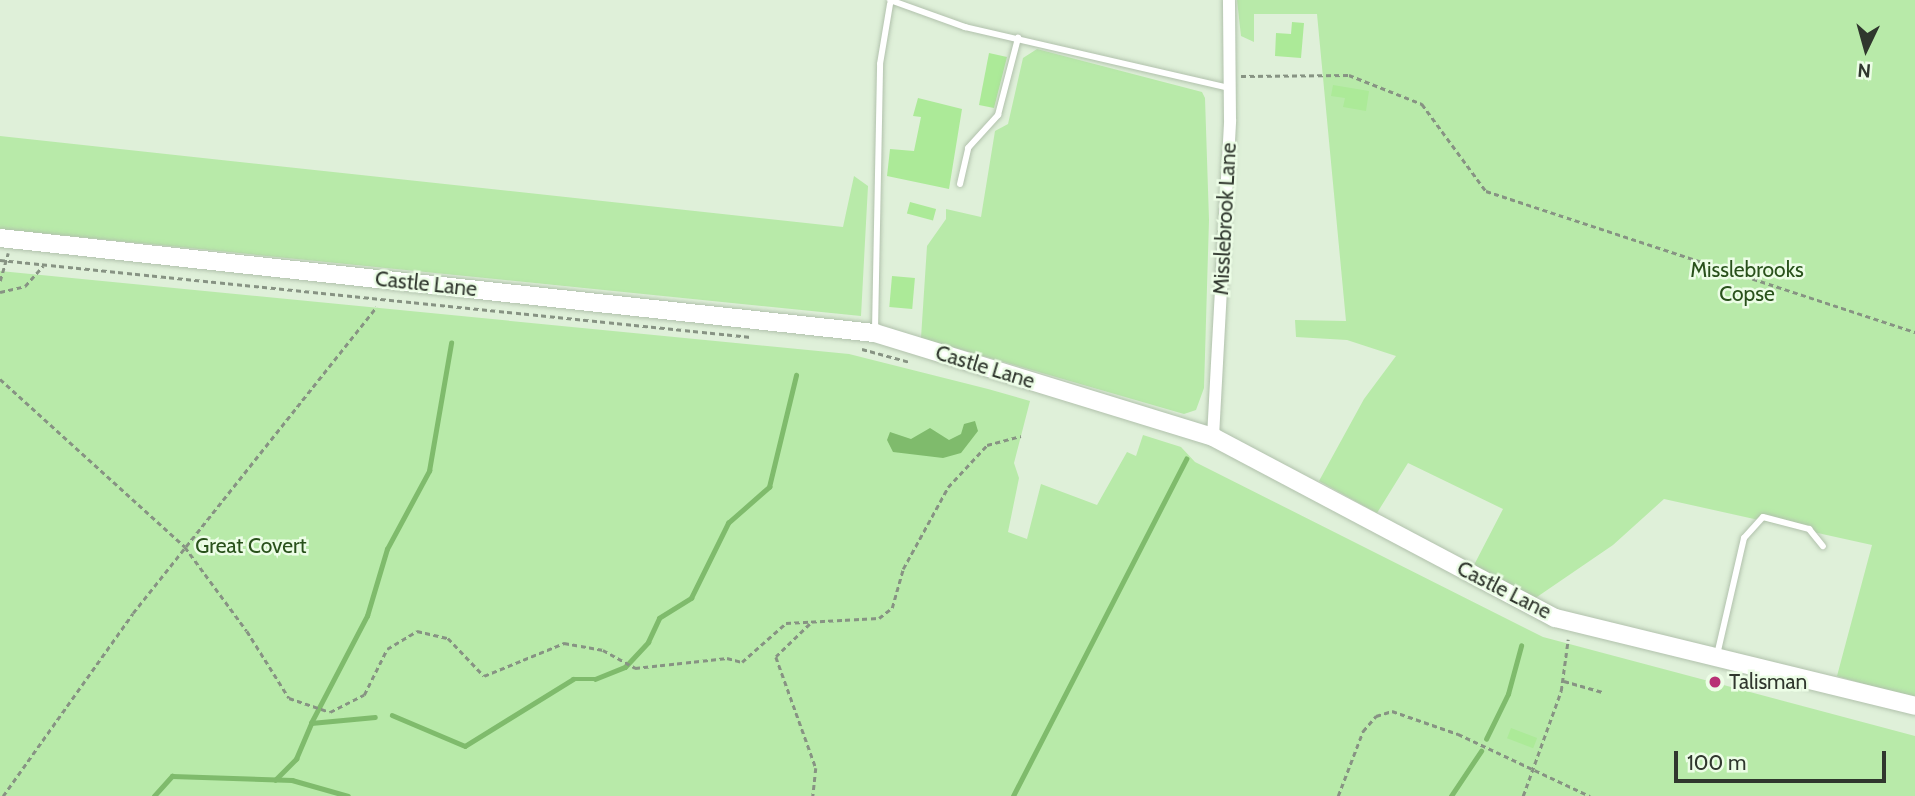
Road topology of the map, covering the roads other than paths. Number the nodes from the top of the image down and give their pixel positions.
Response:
1 (1229, 0) edge
2 (890, 2) edge
3 (1018, 38) junction
4 (1230, 81) junction
5 (960, 184) dead end
6 (6, 239) edge
7 (875, 333) junction
8 (1213, 437) junction
9 (1823, 546) dead end
10 (1716, 657) junction
11 (1915, 706) edge

1 - 4 street, Misslebrook Lane
2 - 3 lane
2 - 7 lane
3 - 4 lane
3 - 5 lane
4 - 8 street, Misslebrook Lane
6 - 7 street, Castle Lane
7 - 8 street, Castle Lane
8 - 10 street, Castle Lane
9 - 10 lane
10 - 11 street, Castle Lane

